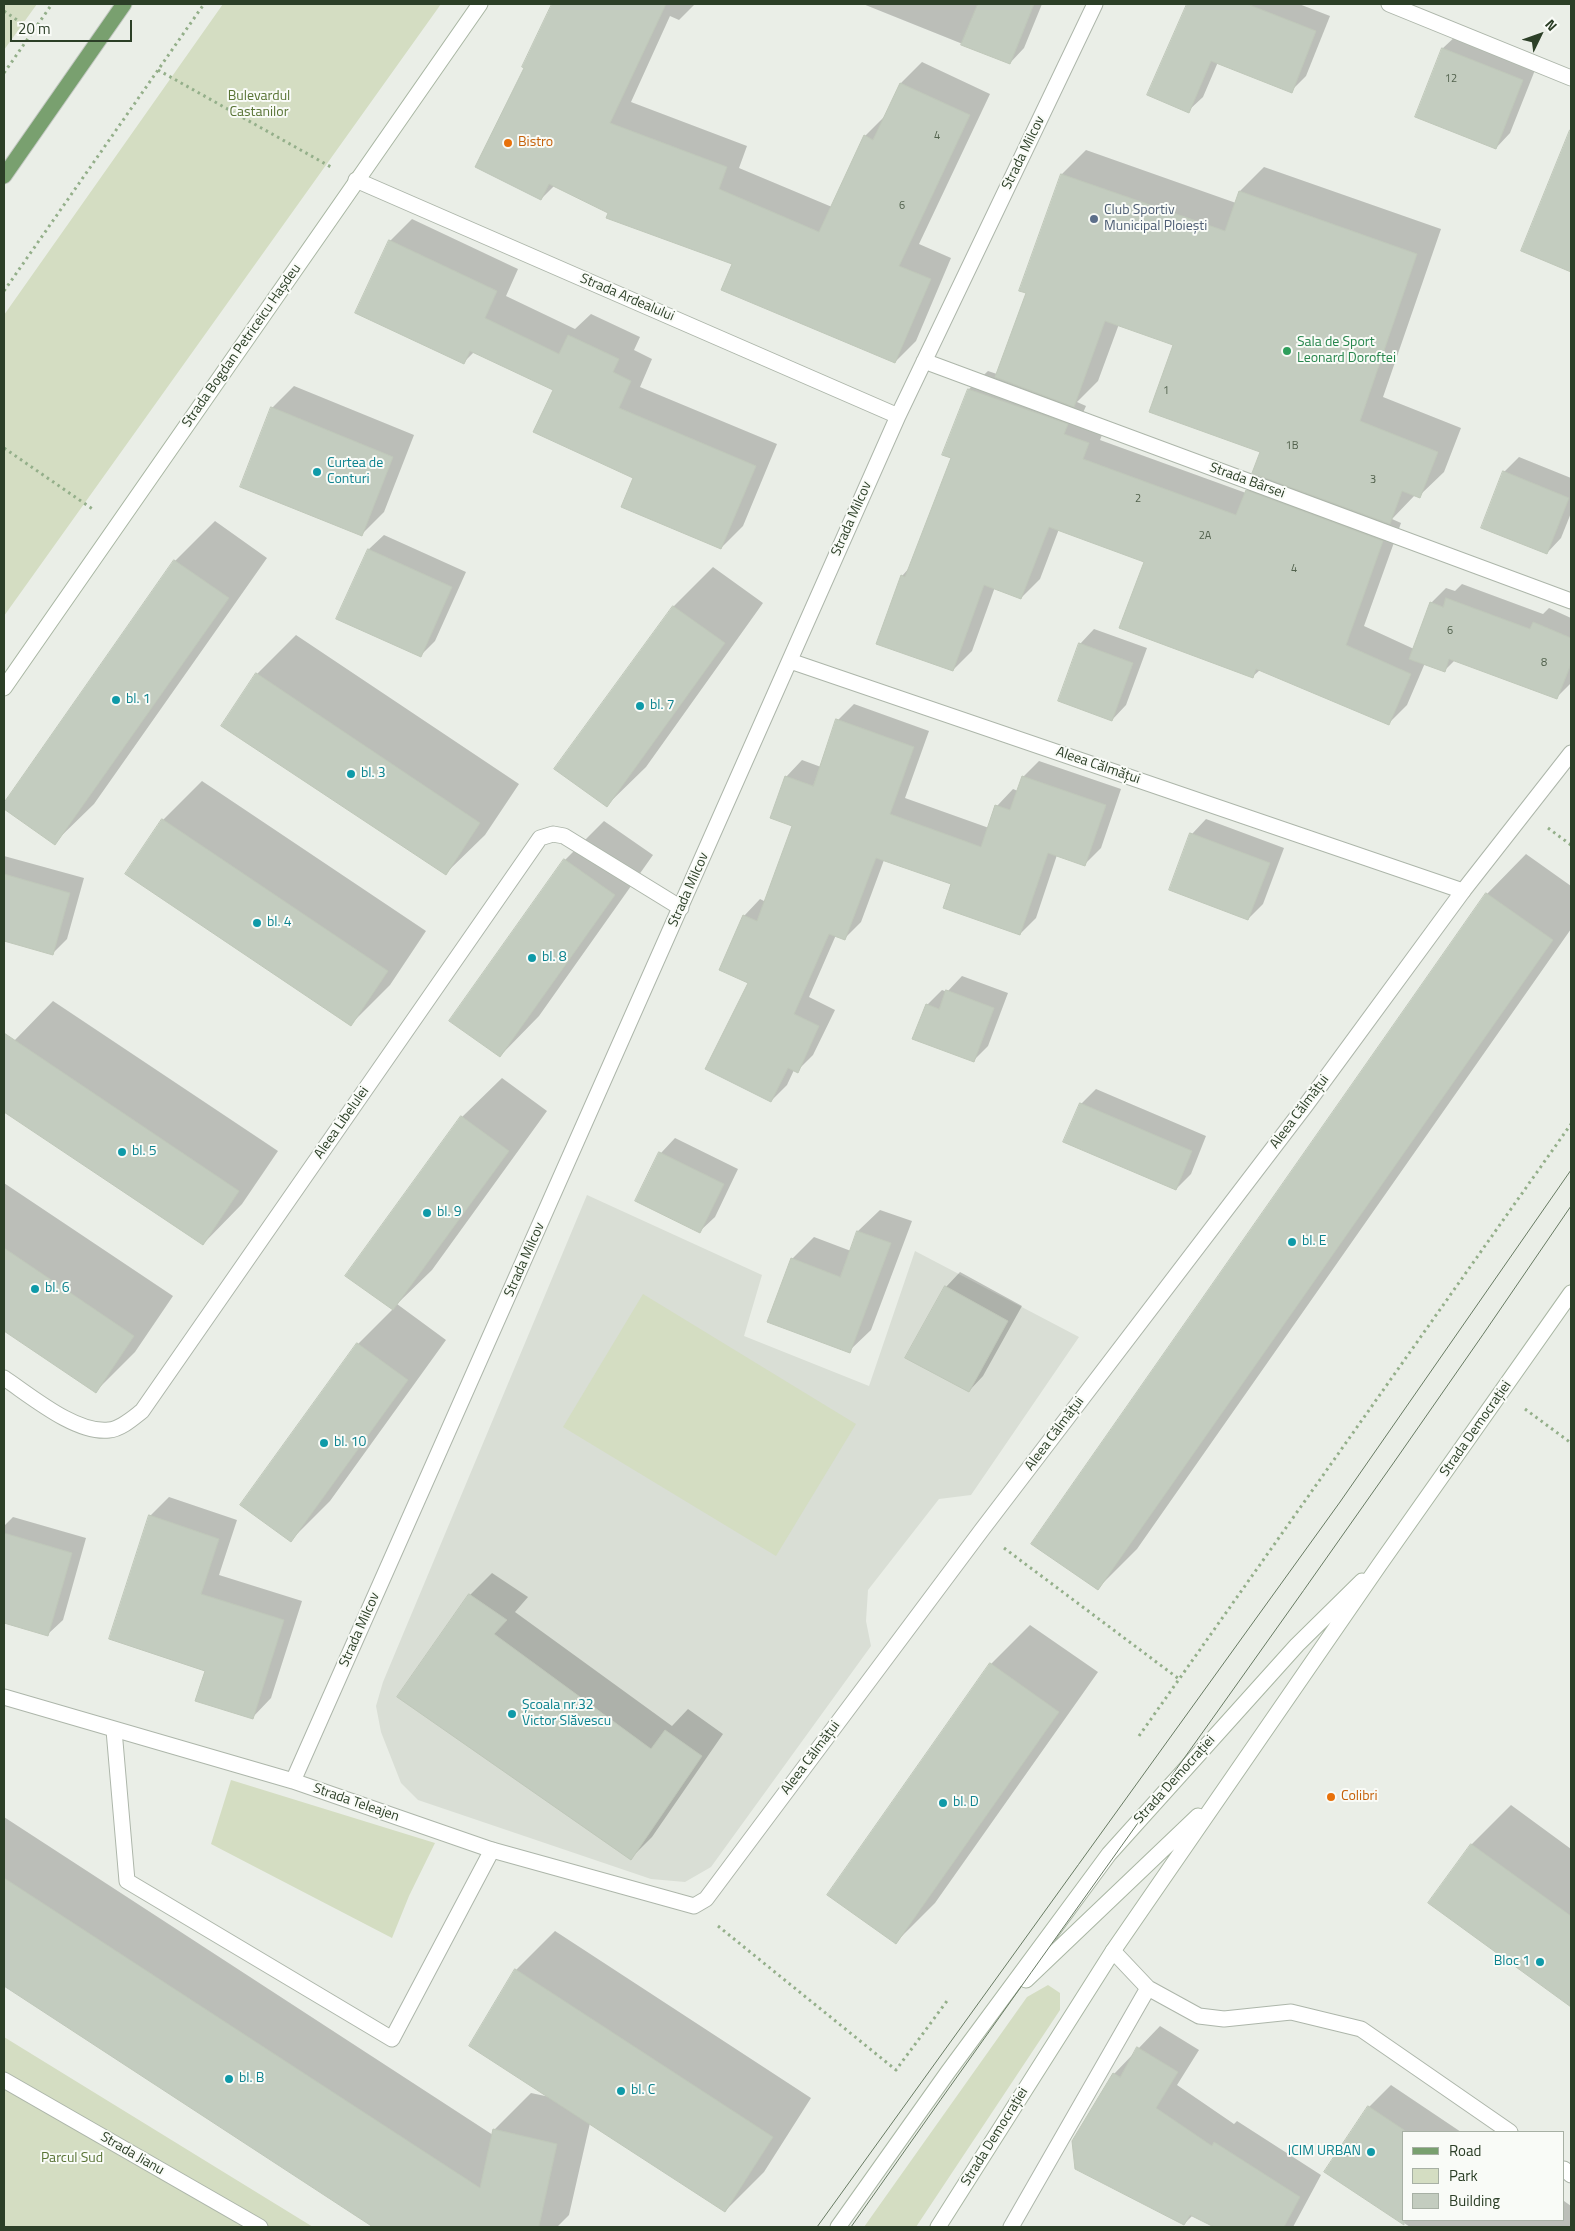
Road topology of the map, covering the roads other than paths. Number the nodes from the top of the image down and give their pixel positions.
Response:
1 (124, 4) edge
2 (480, 4) edge
3 (1095, 4) edge
4 (1389, 4) edge
5 (1571, 78) edge
6 (4, 176) edge
7 (356, 180) junction
8 (924, 361) junction
9 (898, 416) junction
10 (1571, 601) edge
11 (790, 661) junction
12 (4, 688) edge
13 (1571, 753) edge
14 (1463, 891) junction
15 (681, 908) junction
16 (1571, 1293) edge
17 (4, 1378) edge
18 (1380, 1564) junction
19 (4, 1696) edge
20 (114, 1730) junction
21 (293, 1782) junction
22 (1218, 1797) junction
23 (492, 1850) junction
24 (700, 1903) joint
25 (1113, 1951) junction
26 (1148, 1988) junction
27 (992, 2014) junction
28 (4, 2080) edge
29 (1509, 2131) edge
30 (260, 2227) edge
31 (838, 2227) edge
32 (938, 2227) edge
33 (1011, 2227) edge

1 - 6 main road
2 - 7 street, Strada Bogdan Petriceicu Hașdeu
3 - 8 street, Strada Milcov
4 - 5 street
7 - 9 street, Strada Ardealului
7 - 12 street, Strada Bogdan Petriceicu Hașdeu
8 - 9 street, Strada Milcov
8 - 10 street, Strada Bârsei
9 - 11 street, Strada Milcov
11 - 14 street, Aleea Călmățui
11 - 15 street, Strada Milcov
13 - 14 street
14 - 24 street, Aleea Călmățui
15 - 17 street, Aleea Libelulei
15 - 21 street, Strada Milcov
16 - 18 street, Strada Democrației
18 - 22 street, Strada Democrației
18 - 27 street, Strada Democrației
19 - 20 street, Strada Teleajen
20 - 21 street, Strada Teleajen
20 - 23 street
21 - 23 street, Strada Teleajen
22 - 25 street, Strada Democrației
22 - 27 street, Strada Democrației
23 - 24 street, Strada Teleajen
25 - 26 street
25 - 32 street, Strada Democrației
26 - 29 street
26 - 33 street
27 - 31 street, Strada Democrației
28 - 30 street, Strada Jianu

